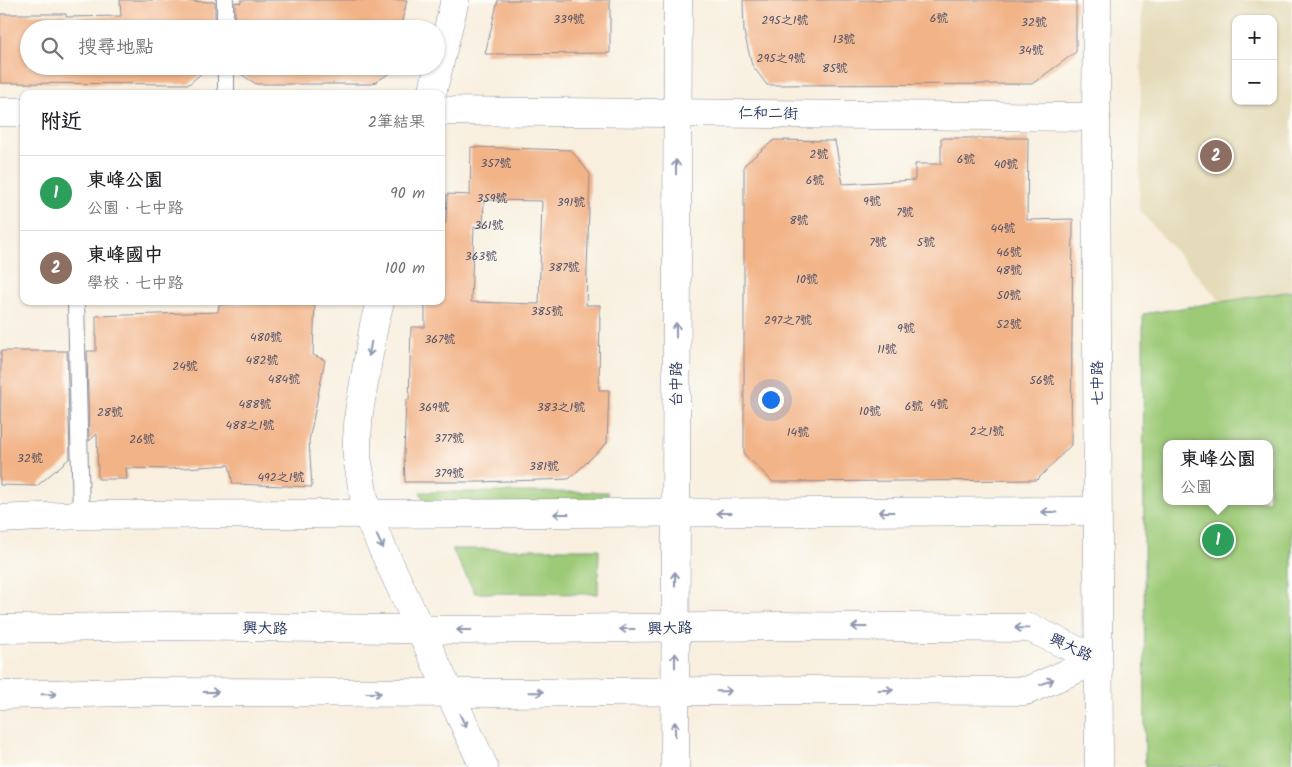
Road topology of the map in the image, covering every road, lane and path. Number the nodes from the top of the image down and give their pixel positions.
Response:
1 (225, 0) edge
2 (455, 0) edge
3 (678, 0) edge
4 (1097, 0) edge
5 (225, 20) edge
6 (445, 41) edge
7 (226, 75) edge
8 (437, 75) edge
9 (226, 90) edge
10 (433, 90) edge
11 (445, 111) edge
12 (0, 112) edge
13 (20, 112) edge
14 (676, 112) junction
15 (1096, 117) junction
16 (76, 305) edge
17 (379, 305) edge
18 (1097, 511) junction
19 (675, 514) junction
20 (81, 515) junction
21 (367, 515) junction
22 (0, 519) edge
23 (675, 628) junction
24 (0, 629) edge
25 (420, 629) junction
26 (1098, 660) junction
27 (675, 691) junction
28 (450, 693) junction
29 (0, 695) edge
30 (484, 767) edge
31 (675, 767) edge
32 (1099, 767) edge

1 - 5 lane
2 - 6 street
3 - 14 street, 台中路
4 - 15 street, 七中路
7 - 9 lane
8 - 10 street
11 - 14 street, 仁和二街
12 - 13 street
14 - 15 street, 仁和二街
19 -> 14 street, 台中路
15 - 18 street, 七中路
16 - 20 lane
17 -> 21 street
18 -> 19 street
18 - 26 street, 七中路
19 -> 21 street
23 -> 19 street, 台中路
20 - 21 street
20 - 22 street
21 -> 25 street
23 -> 25 street, 興大路
26 -> 23 street, 興大路
27 -> 23 street, 台中路
24 - 25 street, 興大路
25 - 28 street
27 -> 26 street, 興大路
26 - 32 street, 七中路
28 -> 27 street, 興大路
31 -> 27 street, 台中路
29 -> 28 street, 興大路
28 -> 30 street

